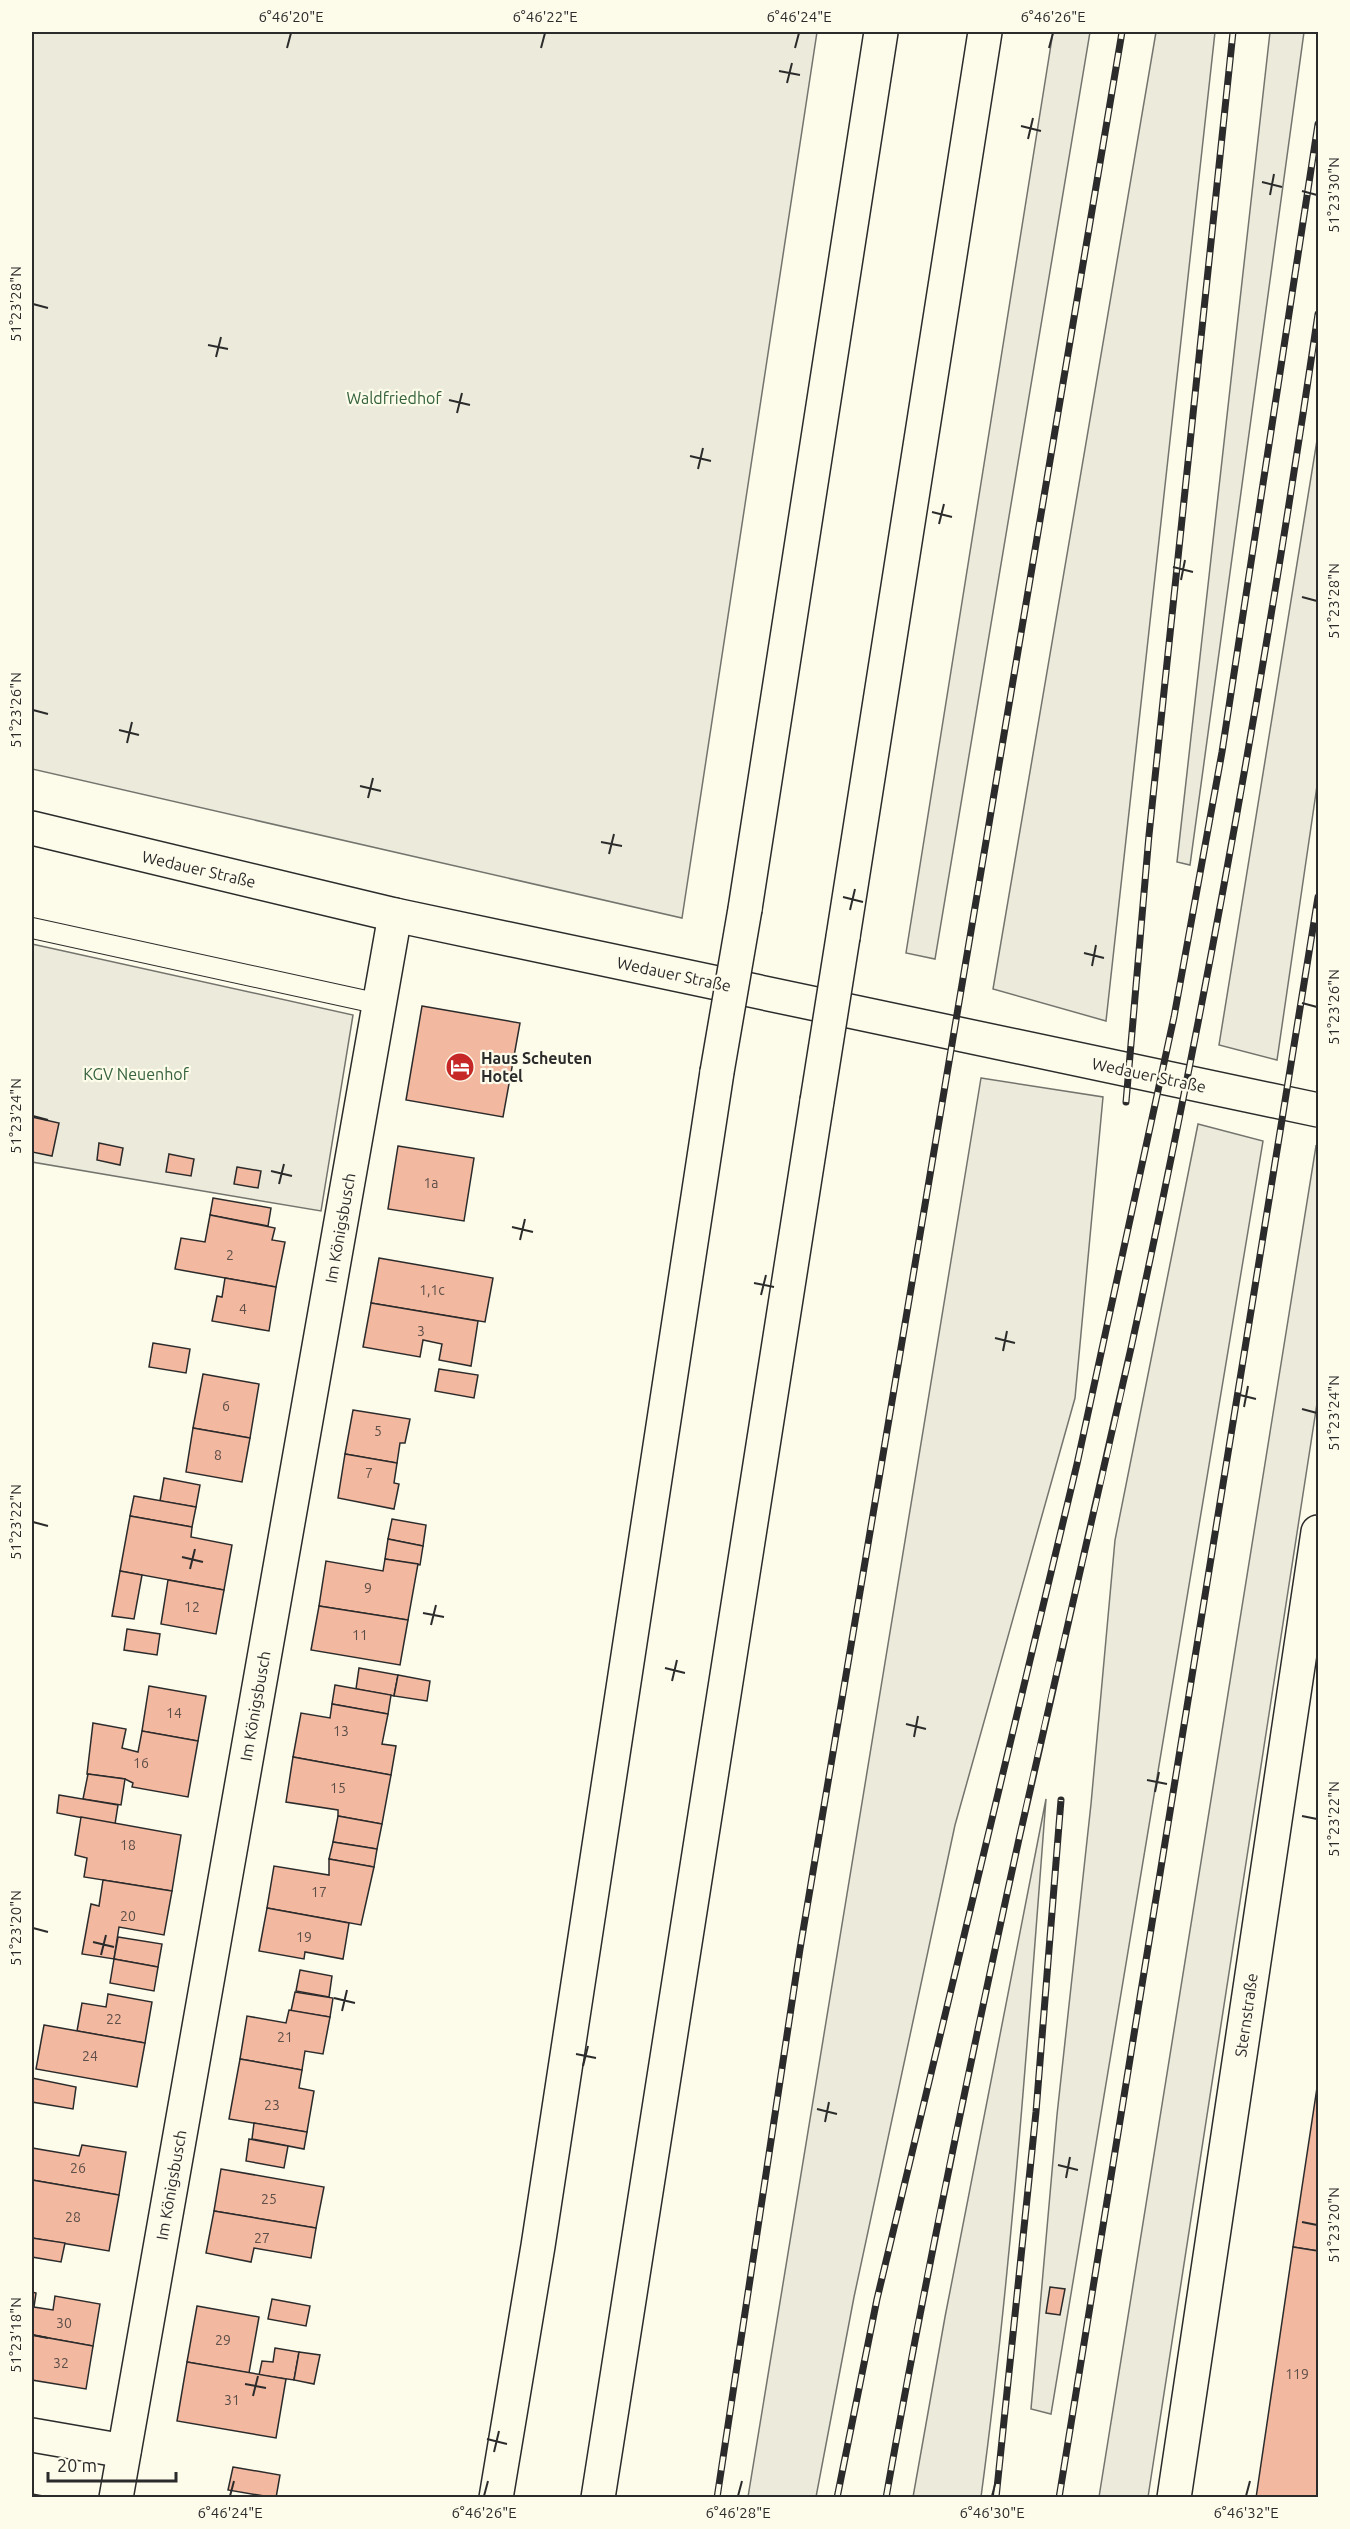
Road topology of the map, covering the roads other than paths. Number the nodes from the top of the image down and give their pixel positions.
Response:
1 (880, 32) edge
2 (985, 32) edge
3 (32, 828) edge
4 (395, 915) junction
5 (32, 928) edge
6 (380, 1004) junction
7 (1318, 1110) edge
8 (1317, 1551) edge
9 (32, 2435) edge
10 (124, 2451) junction
11 (116, 2498) edge
12 (496, 2498) edge
13 (598, 2498) edge
14 (1174, 2498) edge

1 - 12 main road, bridge
2 - 13 main road, bridge
3 - 4 main road, Wedauer Straße
4 - 6 main road, Im Königsbusch
4 - 7 main road, Wedauer Straße
5 - 6 lane
6 - 10 main road, Im Königsbusch
8 - 14 main road, Sternstraße
9 - 10 main road
10 - 11 main road, Im Königsbusch

